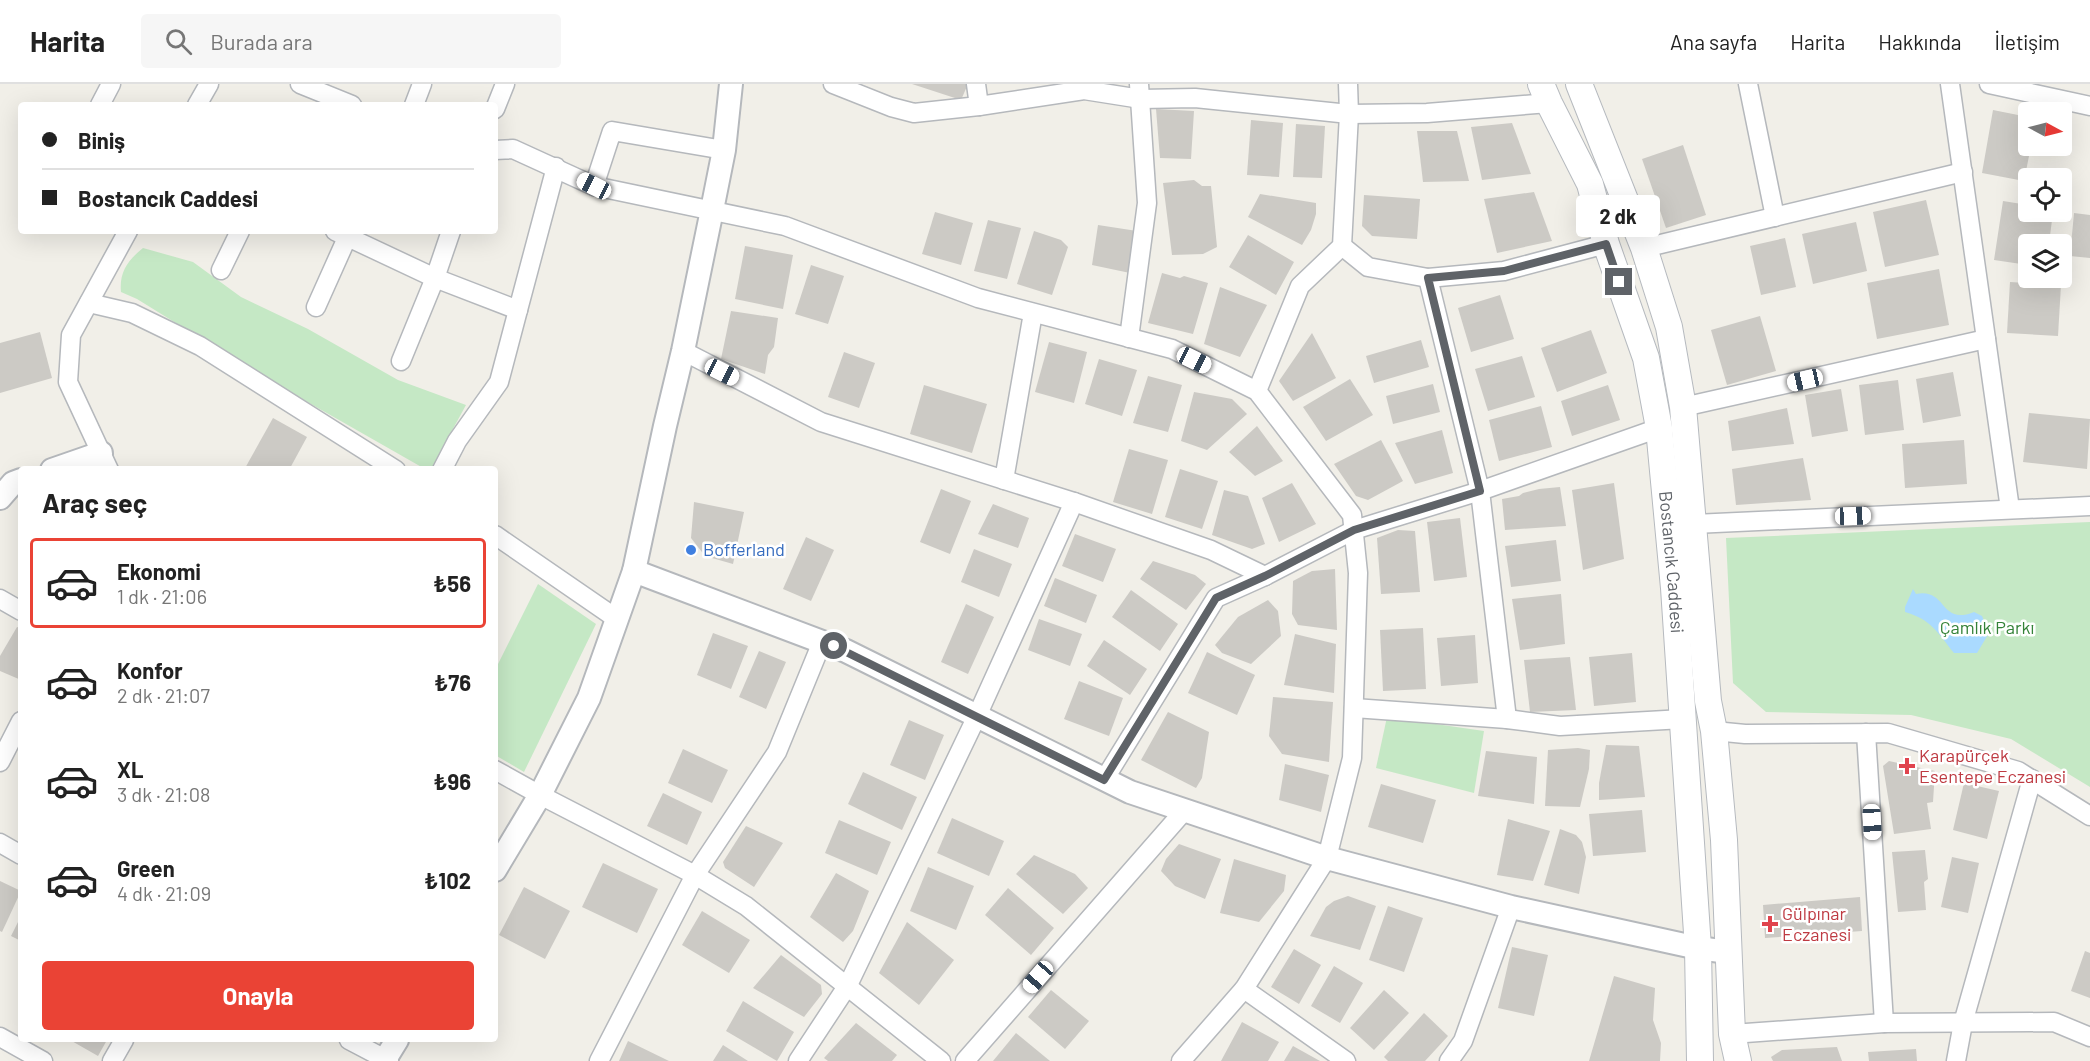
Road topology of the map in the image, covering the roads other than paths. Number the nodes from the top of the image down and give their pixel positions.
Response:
1 (111, 84) edge
2 (209, 84) edge
3 (300, 84) edge
4 (422, 84) edge
5 (505, 84) edge
6 (731, 84) edge
7 (833, 84) edge
8 (976, 84) edge
9 (1348, 84) edge
10 (1579, 84) edge
11 (1748, 84) edge
12 (1950, 84) edge
13 (1989, 84) edge
14 (1140, 91) edge
15 (319, 94) edge
16 (1545, 94) edge
17 (102, 102) edge
18 (199, 102) edge
19 (343, 102) edge
20 (415, 102) edge
21 (498, 102) edge
22 (979, 106) junction
23 (2090, 106) edge
24 (1349, 114) junction
25 (498, 150) edge
26 (723, 150) junction
27 (556, 167) junction
28 (1963, 172) junction
29 (594, 186) junction
30 (712, 210) junction
31 (1775, 217) junction
32 (126, 234) edge
33 (239, 234) edge
34 (344, 234) edge
35 (346, 234) edge
36 (450, 234) edge
37 (1606, 244) junction
38 (1342, 246) junction
39 (1644, 248) junction
40 (221, 270) dead end
41 (435, 278) junction
42 (1428, 278) junction
43 (88, 303) junction
44 (316, 307) dead end
45 (518, 310) junction
46 (1033, 313) junction
47 (1129, 338) junction
48 (1986, 339) junction
49 (683, 351) junction
50 (401, 361) dead end
51 (1257, 391) junction
52 (1683, 407) junction
53 (1659, 428) junction
54 (105, 461) edge
55 (76, 466) edge
56 (390, 466) edge
57 (444, 466) edge
58 (1004, 480) junction
59 (18, 481) edge
60 (1480, 491) junction
61 (0, 498) edge
62 (1074, 502) junction
63 (2090, 506) edge
64 (2010, 509) junction
65 (1694, 524) junction
66 (1354, 530) junction
67 (498, 538) edge
68 (634, 571) junction
69 (1265, 576) junction
70 (0, 599) edge
71 (18, 608) edge
72 (616, 619) junction
73 (822, 642) junction
74 (1354, 708) junction
75 (977, 716) junction
76 (1507, 719) junction
77 (1683, 719) junction
78 (18, 729) edge
79 (1714, 731) junction
80 (1866, 734) junction
81 (0, 762) edge
82 (498, 772) edge
83 (2032, 779) junction
84 (1104, 780) junction
85 (540, 795) junction
86 (1184, 811) junction
87 (2090, 816) edge
88 (0, 843) edge
89 (18, 853) edge
90 (1327, 858) junction
91 (498, 865) edge
92 (695, 875) junction
93 (1511, 907) junction
94 (1698, 948) junction
95 (1728, 951) junction
96 (848, 985) junction
97 (1244, 989) junction
98 (1884, 1023) junction
99 (1964, 1023) junction
100 (1732, 1034) junction
101 (0, 1037) edge
102 (2090, 1037) edge
103 (123, 1042) edge
104 (353, 1042) edge
105 (396, 1042) edge
106 (386, 1060) edge
107 (43, 1061) edge
108 (112, 1061) edge
109 (599, 1061) edge
110 (798, 1061) edge
111 (941, 1061) edge
112 (965, 1061) edge
113 (1181, 1061) edge
114 (1346, 1061) edge
115 (1449, 1061) edge
116 (1700, 1061) edge
117 (1738, 1061) edge
118 (1956, 1061) edge

1 - 17 street
2 - 18 street
3 - 15 street
4 - 20 street
5 - 21 street
6 - 26 street
7 - 22 street
8 - 22 street
9 - 24 street
10 - 39 main road, Bostancık Caddesi
11 - 31 street
12 - 28 street
13 - 23 street
14 - 22 street
14 - 24 street
14 - 47 street
15 - 19 street
16 - 24 street
16 - 37 main road, Bostancık Caddesi
24 - 38 street
25 - 27 street
26 - 29 street
26 - 30 street
27 - 29 street
27 - 45 street
28 - 31 street
28 - 48 street
29 - 30 street
30 - 46 street
30 - 49 street
31 - 39 street
32 - 43 street
33 - 40 street
34 - 44 street
35 - 41 street
36 - 41 street
37 - 42 street
37 - 53 main road, Bostancık Caddesi
38 - 42 street
38 - 51 street
39 - 52 main road, Bostancık Caddesi
41 - 45 street
41 - 50 street
42 - 60 street
43 - 54 street
43 - 56 street
45 - 57 street
46 - 47 street
46 - 58 street
47 - 51 street
48 - 52 street
48 - 64 street
49 - 58 street
49 - 68 street
51 - 66 street
52 - 65 main road, Bostancık Caddesi
53 - 60 street
53 - 77 main road, Bostancık Caddesi
54 - 55 street
58 - 62 street
59 - 61 street
60 - 66 street
60 - 76 street
62 - 69 street
62 - 75 street
63 - 64 street
64 - 65 street
65 - 79 main road, Bostancık Caddesi
66 - 69 street
66 - 74 street
67 - 72 street
68 - 72 street
68 - 73 street
69 - 84 street
70 - 71 street
72 - 85 street
73 - 75 street
73 - 92 street
74 - 76 street
74 - 90 street
75 - 84 street
75 - 96 street
76 - 77 street
77 - 94 main road, Bostancık Caddesi
78 - 81 street
79 - 80 street
79 - 95 main road, Bostancık Caddesi
80 - 83 street
80 - 98 street
82 - 85 street
83 - 87 street
83 - 99 street
84 - 86 street
85 - 91 street
85 - 92 street
86 - 90 street
86 - 112 street
88 - 89 street
90 - 93 street
90 - 97 street
92 - 96 street
92 - 109 street
93 - 94 street
93 - 115 street
94 - 95 street
94 - 116 main road, Bostancık Caddesi
95 - 100 main road, Bostancık Caddesi
96 - 110 street
96 - 111 street
97 - 113 street
97 - 114 street
98 - 99 street
98 - 100 street
99 - 102 street
99 - 118 street
100 - 117 main road, Bostancık Caddesi
101 - 107 street
103 - 108 street
104 - 106 street
105 - 106 street

